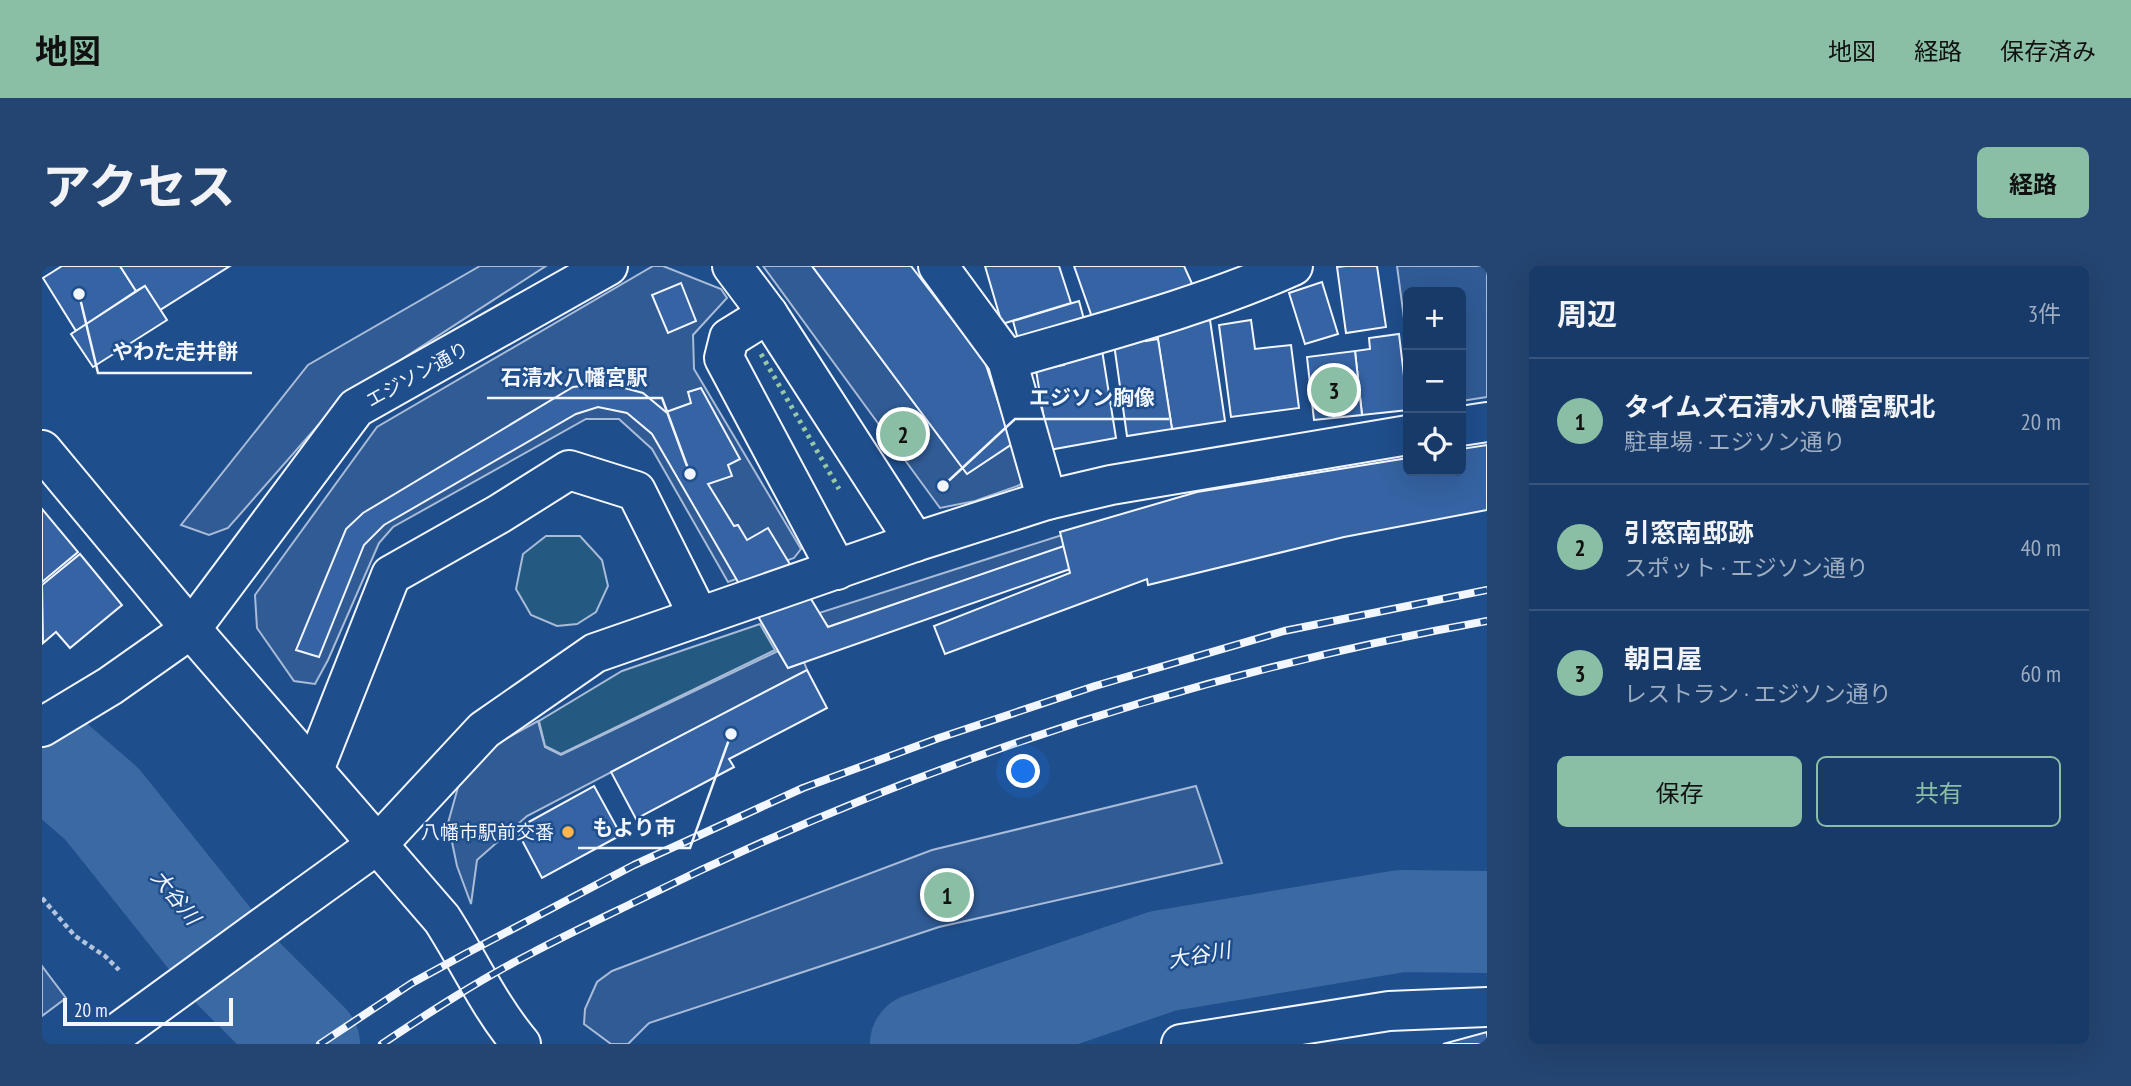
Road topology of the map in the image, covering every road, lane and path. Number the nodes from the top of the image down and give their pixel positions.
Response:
1 (608, 266) edge
2 (732, 266) edge
3 (938, 266) edge
4 (1293, 266) edge
5 (768, 314) junction
6 (1007, 360) junction
7 (1487, 422) edge
8 (1466, 425) edge
9 (1403, 436) edge
10 (42, 450) edge
11 (1047, 500) junction
12 (915, 542) junction
13 (837, 570) junction
14 (699, 617) junction
15 (191, 629) junction
16 (42, 727) edge
17 (314, 770) junction
18 (379, 844) junction
19 (1487, 1007) edge
20 (111, 1037) edge
21 (520, 1044) edge
22 (1181, 1044) edge

1 - 15 street, エジソン通り
2 - 5 street
3 - 6 street
4 - 6 street
5 - 12 street
5 - 13 street
6 - 11 street
7 - 8 street
9 - 11 street
10 - 15 street
11 - 12 street
12 - 13 street
13 - 14 street
14 - 17 street
14 - 18 street
15 - 16 street, エジソン通り
15 - 17 street
17 - 18 street
18 - 20 street, bridge
18 - 21 street
19 - 22 street

